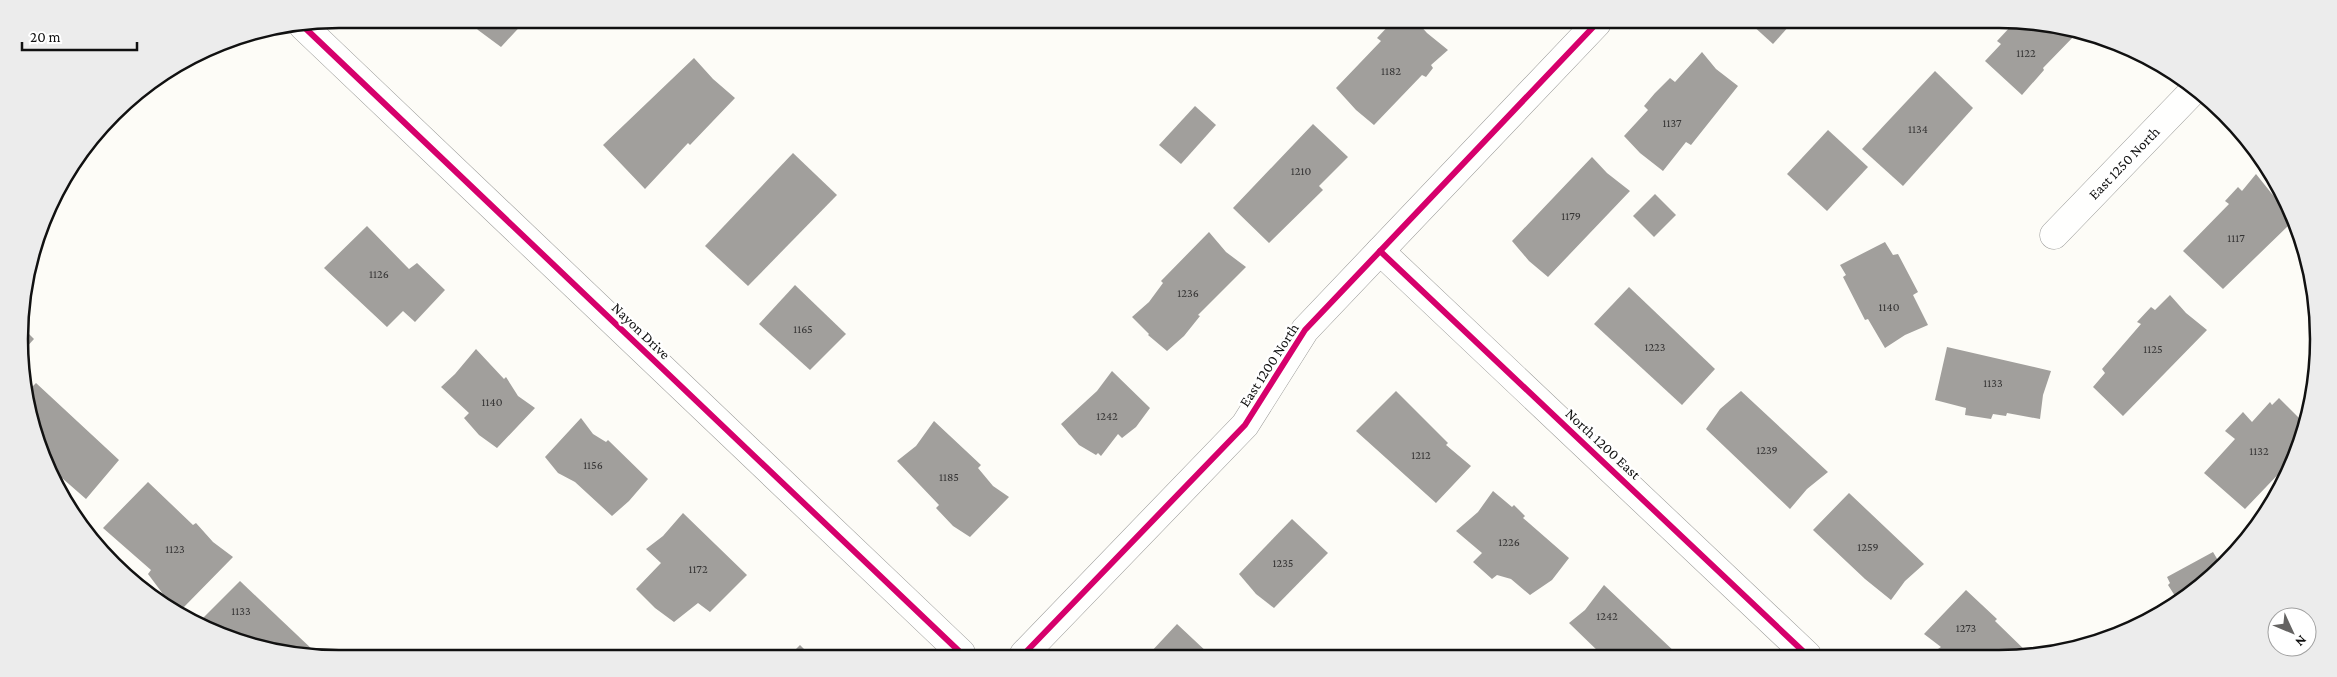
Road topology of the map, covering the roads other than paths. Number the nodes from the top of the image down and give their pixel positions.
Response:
1 (1592, 28) edge
2 (307, 29) edge
3 (2190, 94) edge
4 (2054, 235) dead end
5 (1380, 252) junction
6 (957, 650) edge
7 (1028, 650) edge
8 (1803, 650) edge

1 - 5 street, East 1200 North
2 - 6 street, Nayon Drive
3 - 4 street, East 1250 North
5 - 7 street, East 1200 North
5 - 8 street, North 1200 East

